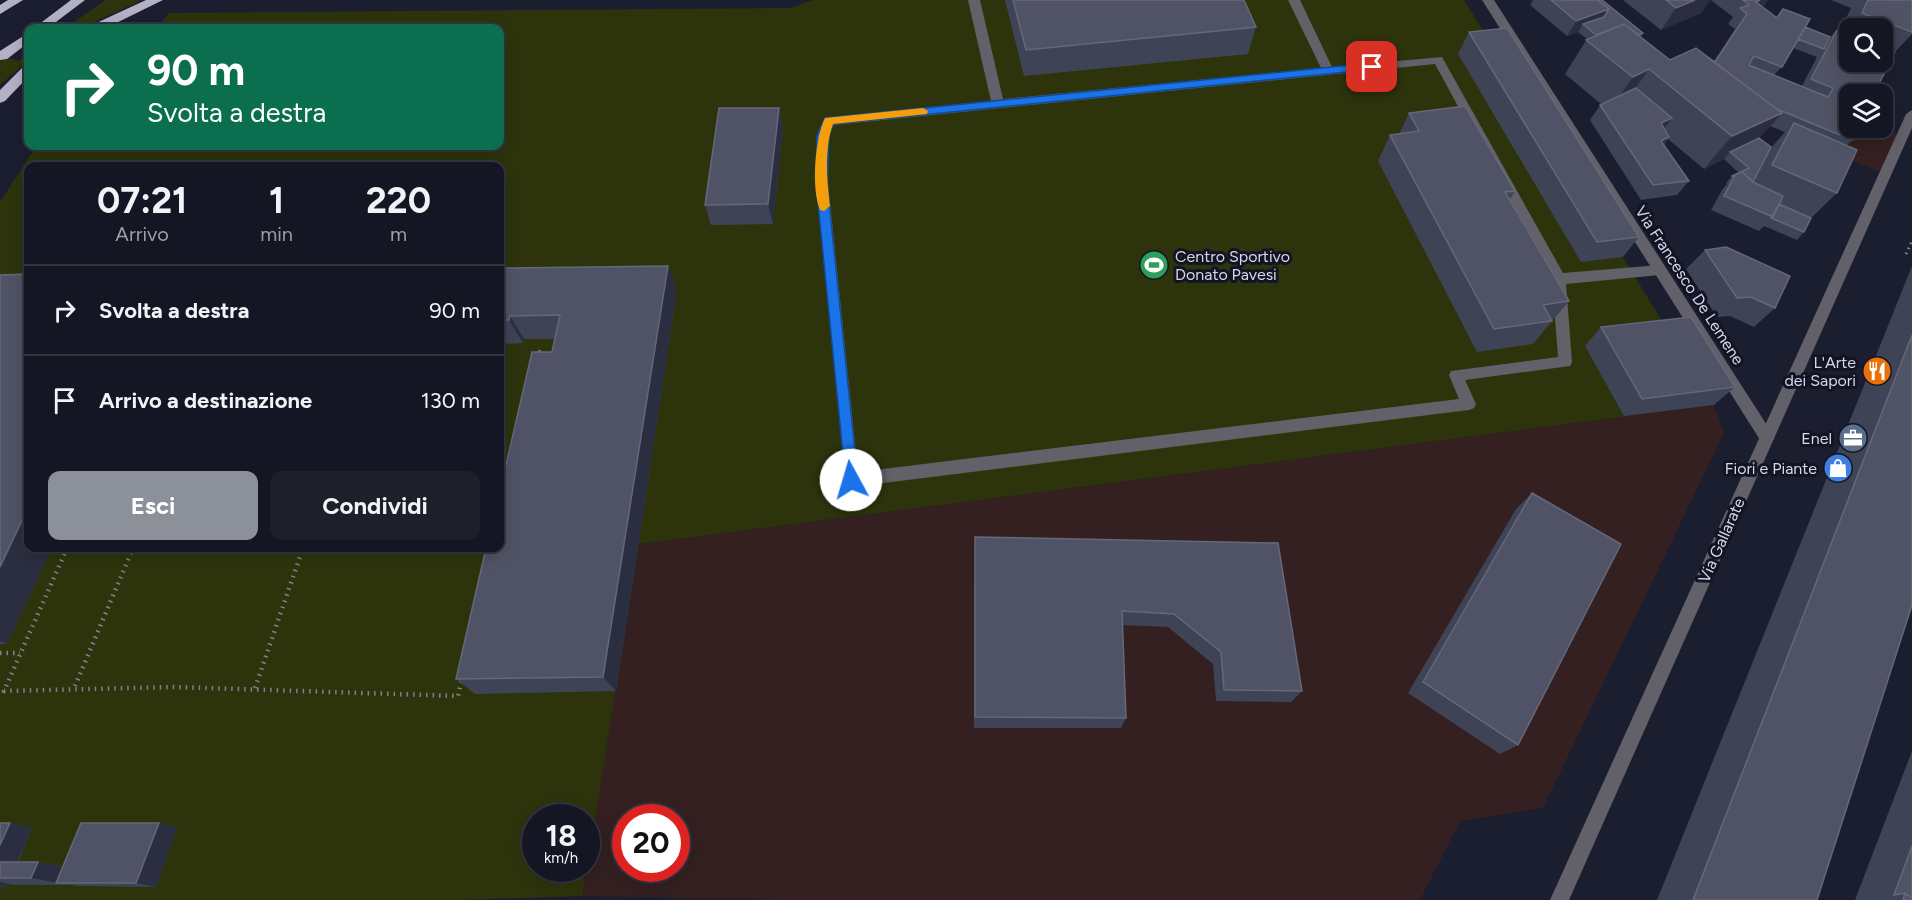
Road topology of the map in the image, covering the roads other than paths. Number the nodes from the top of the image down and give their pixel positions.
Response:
1 (17, 0) edge
2 (79, 0) edge
3 (157, 0) edge
4 (974, 0) edge
5 (1294, 0) edge
6 (1489, 0) edge
7 (0, 10) edge
8 (46, 24) edge
9 (105, 24) edge
10 (24, 40) edge
11 (2, 56) dead end
12 (1328, 71) junction
13 (24, 74) edge
14 (0, 98) edge
15 (998, 104) junction
16 (1912, 114) edge
17 (1908, 133) edge
18 (1660, 270) junction
19 (1559, 279) junction
20 (1767, 438) junction
21 (1559, 900) edge

1 - 7 highway
2 - 8 highway
3 - 9 highway
4 - 15 street
5 - 12 street
6 - 18 street, Via Francesco De Lemene
10 - 11 highway
12 - 15 street
12 - 19 street
13 - 14 highway
15 - 19 street
16 - 17 street, Via Gallarate
17 - 20 street, Via Gallarate
18 - 19 street
18 - 20 street, Via Francesco De Lemene
20 - 21 street, Via Gallarate

